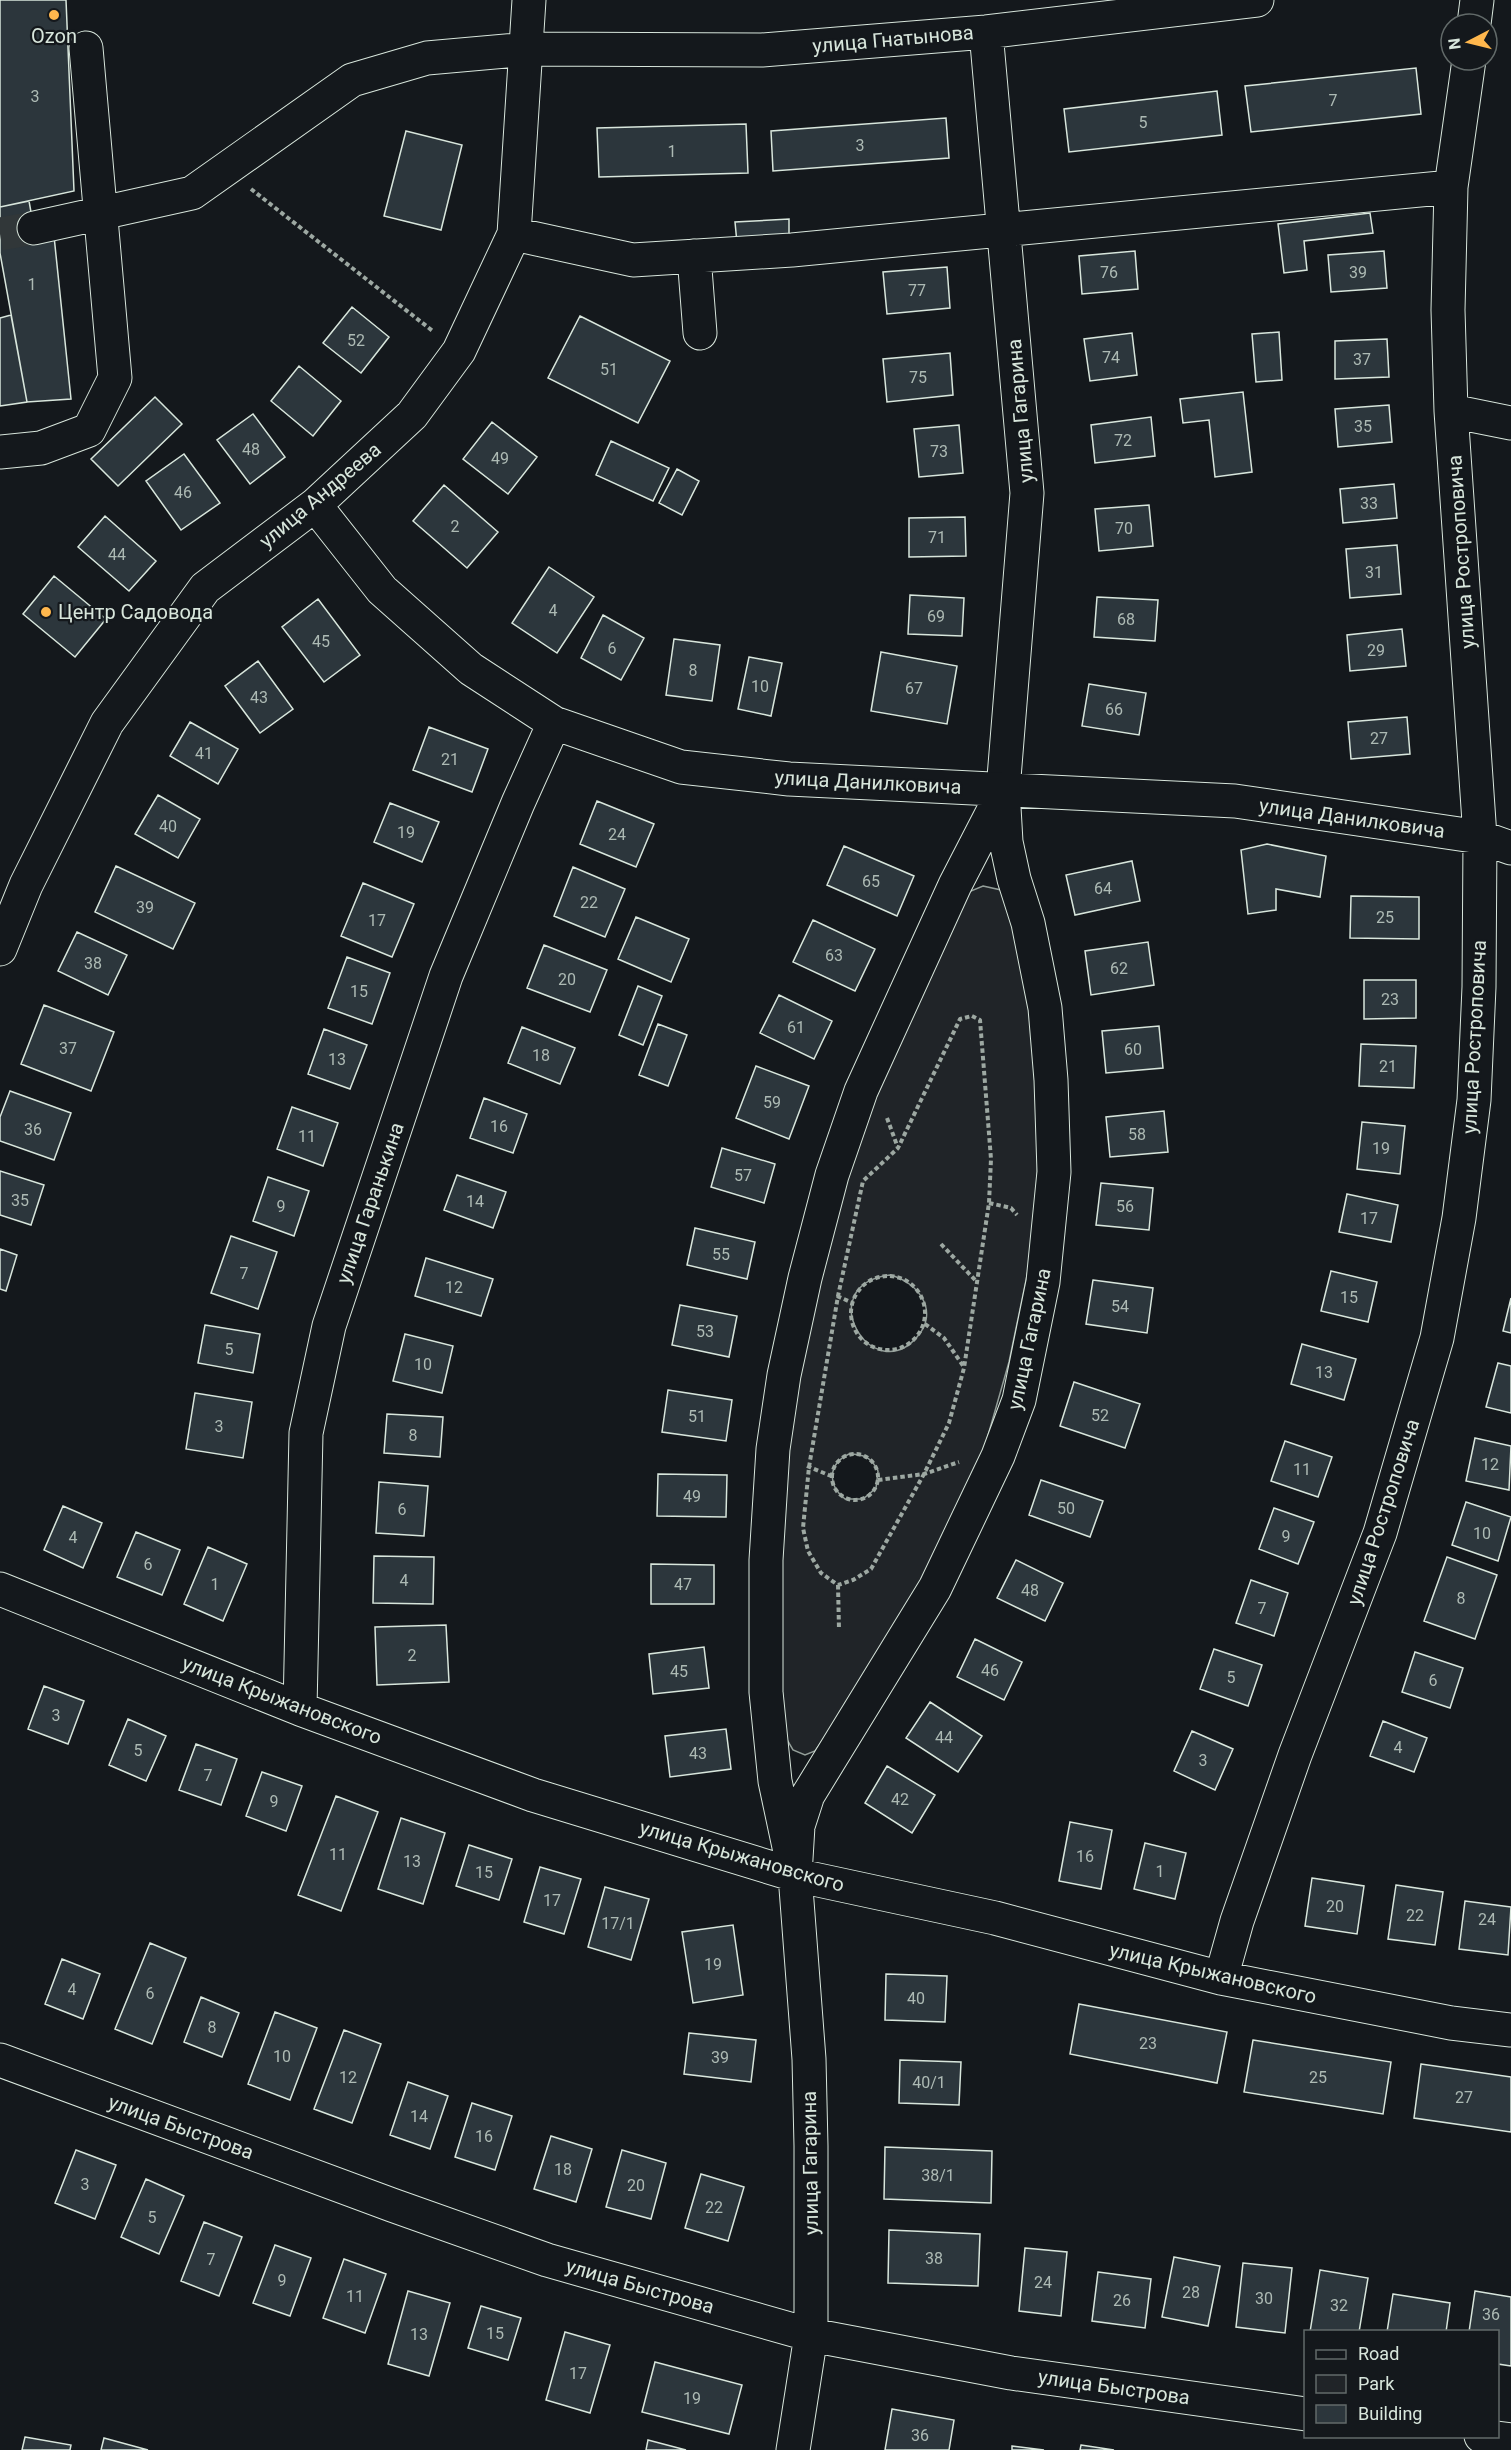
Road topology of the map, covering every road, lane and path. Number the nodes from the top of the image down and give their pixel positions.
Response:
1 (529, 0) edge
2 (1257, 0) edge
3 (986, 32) junction
4 (86, 48) dead end
5 (528, 49) junction
6 (1467, 72) edge
7 (248, 187) dead end
8 (1451, 187) junction
9 (100, 214) junction
10 (34, 228) tunnel mouth
11 (1004, 231) junction
12 (514, 234) junction
13 (694, 256) junction
14 (700, 333) dead end
15 (459, 351) junction
16 (1451, 411) junction
17 (1511, 423) edge
18 (0, 452) edge
19 (315, 505) junction
20 (554, 723) junction
21 (1003, 790) junction
22 (1480, 837) junction
23 (1511, 848) edge
24 (13, 882) edge
25 (0, 949) edge
26 (941, 1244) dead end
27 (976, 1281) junction
28 (925, 1324) junction
29 (964, 1368) junction
30 (998, 1456) junction
31 (924, 1474) junction
32 (878, 1480) junction
33 (838, 1585) junction
34 (0, 1589) edge
35 (839, 1629) dead end
36 (300, 1709) junction
37 (795, 1875) junction
38 (1221, 1978) junction
39 (1511, 2030) edge
40 (0, 2060) edge
41 (811, 2335) junction
42 (1304, 2414) edge
43 (1496, 2438) edge
44 (1511, 2440) edge
45 (793, 2450) edge

1 - 5 street, улица Андреева
2 - 3 street, улица Гнатынова
3 - 5 street, улица Гнатынова
3 - 11 street, улица Гагарина
4 - 9 street
5 - 9 street, улица Гнатынова
5 - 12 street, улица Андреева
6 - 8 street, улица Ростроповича
7 - 15 path
8 - 11 street
8 - 16 street, улица Ростроповича
9 - 10 street, улица Гнатынова
9 - 18 street
11 - 13 street
11 - 21 street, улица Гагарина
12 - 13 street
12 - 15 street, улица Андреева
13 - 14 street
15 - 19 street, улица Андреева
16 - 17 street
16 - 22 street, улица Ростроповича
19 - 20 street, улица Данилковича
19 - 24 street, улица Андреева
20 - 21 street, улица Данилковича
20 - 36 street, улица Гаранькина
21 - 22 street, улица Данилковича
21 - 30 street, улица Гагарина
21 - 37 street, улица Гагарина
22 - 23 street, улица Данилковича
22 - 38 street, улица Ростроповича
24 - 25 street, улица Андреева
26 - 27 path
27 - 29 path
27 - 33 path
28 - 28 path
28 - 29 path
29 - 31 path
30 - 31 path
30 - 37 street, улица Гагарина
31 - 32 path
31 - 33 path
32 - 32 path
33 - 35 path
34 - 36 street, улица Крыжановского
36 - 37 street, улица Крыжановского
37 - 38 street, улица Крыжановского
37 - 41 street, улица Гагарина
38 - 39 street, улица Крыжановского
40 - 41 street, улица Быстрова
41 - 42 street, улица Быстрова
41 - 45 street, улица Гагарина
43 - 44 street

